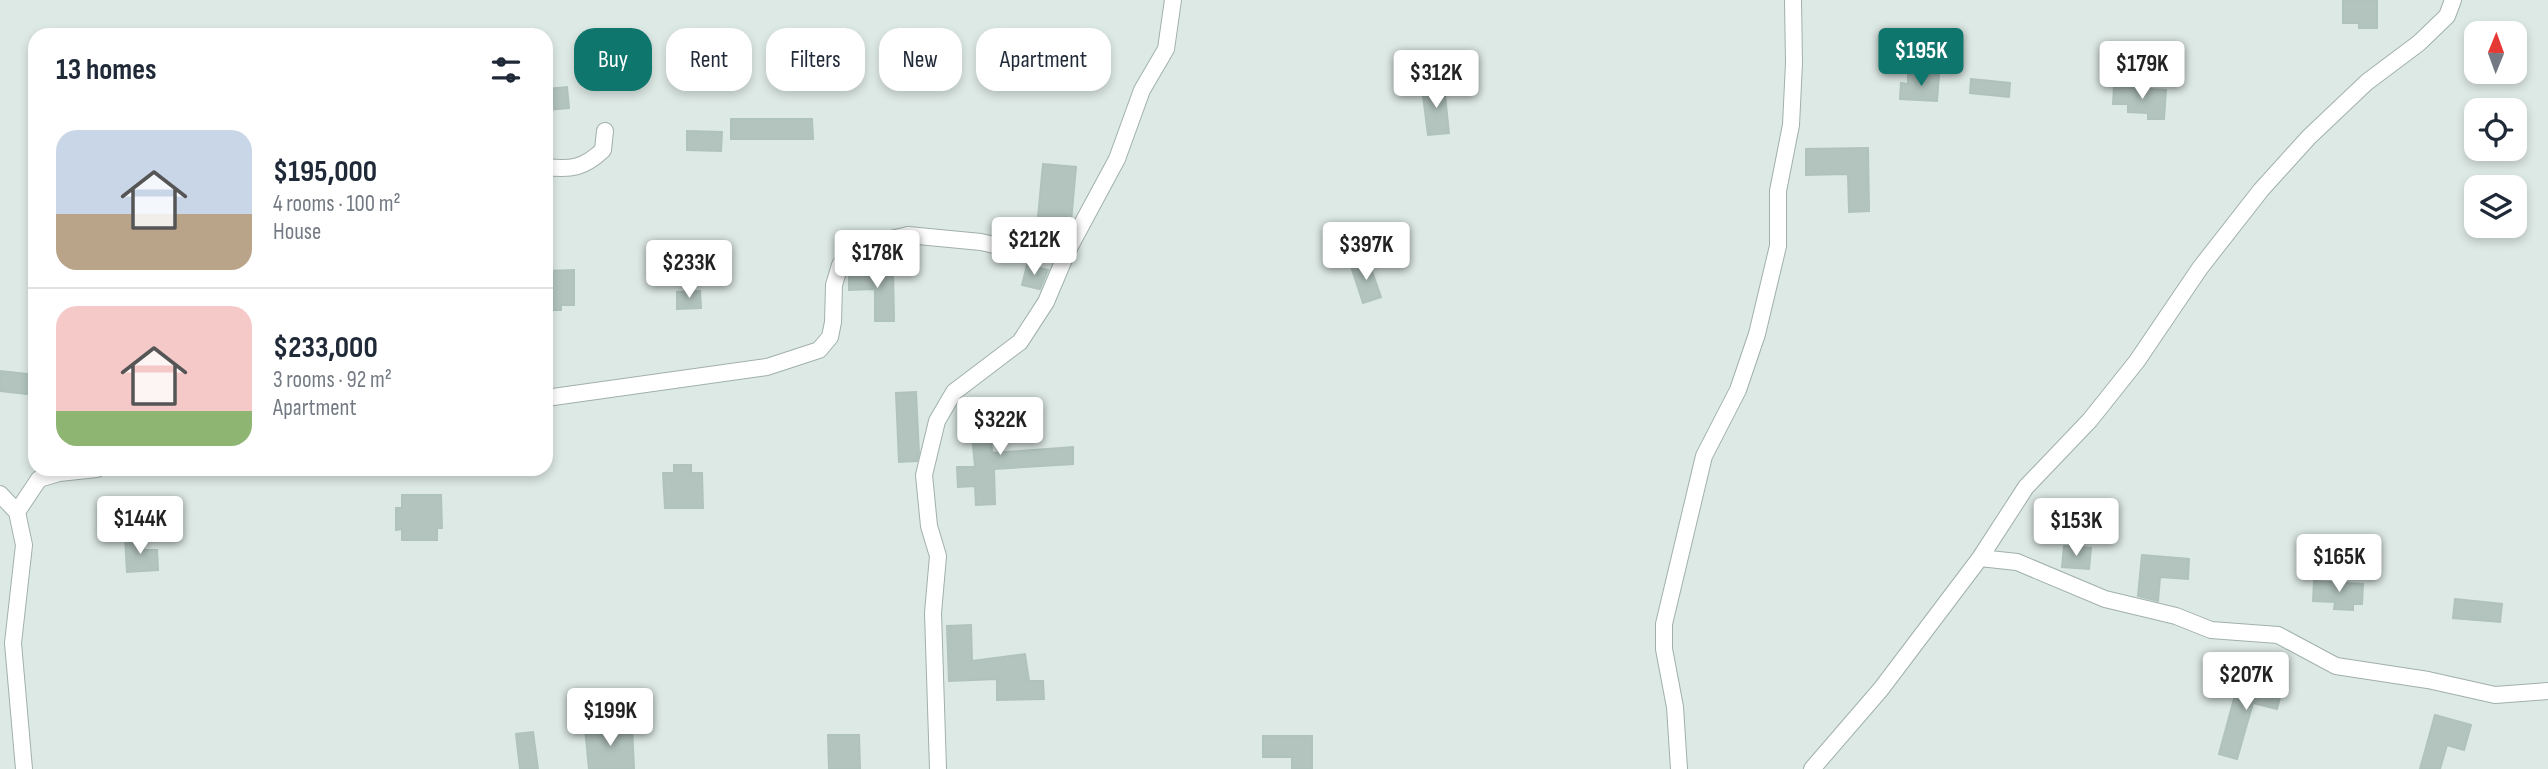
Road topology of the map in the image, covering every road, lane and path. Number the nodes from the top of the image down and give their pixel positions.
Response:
1 (1173, 0) edge
2 (1793, 0) edge
3 (2453, 0) edge
4 (605, 131) dead end
5 (553, 168) edge
6 (1068, 250) junction
7 (553, 397) edge
8 (49, 476) edge
9 (0, 494) edge
10 (17, 512) junction
11 (1980, 558) junction
12 (2548, 691) edge
13 (24, 769) edge
14 (938, 769) edge
15 (1679, 769) edge
16 (1812, 769) edge

1 - 6 street
2 - 15 street
3 - 11 street
4 - 5 street
6 - 7 street
6 - 14 street
8 - 10 street
9 - 10 street
10 - 13 street
11 - 12 street
11 - 16 street

